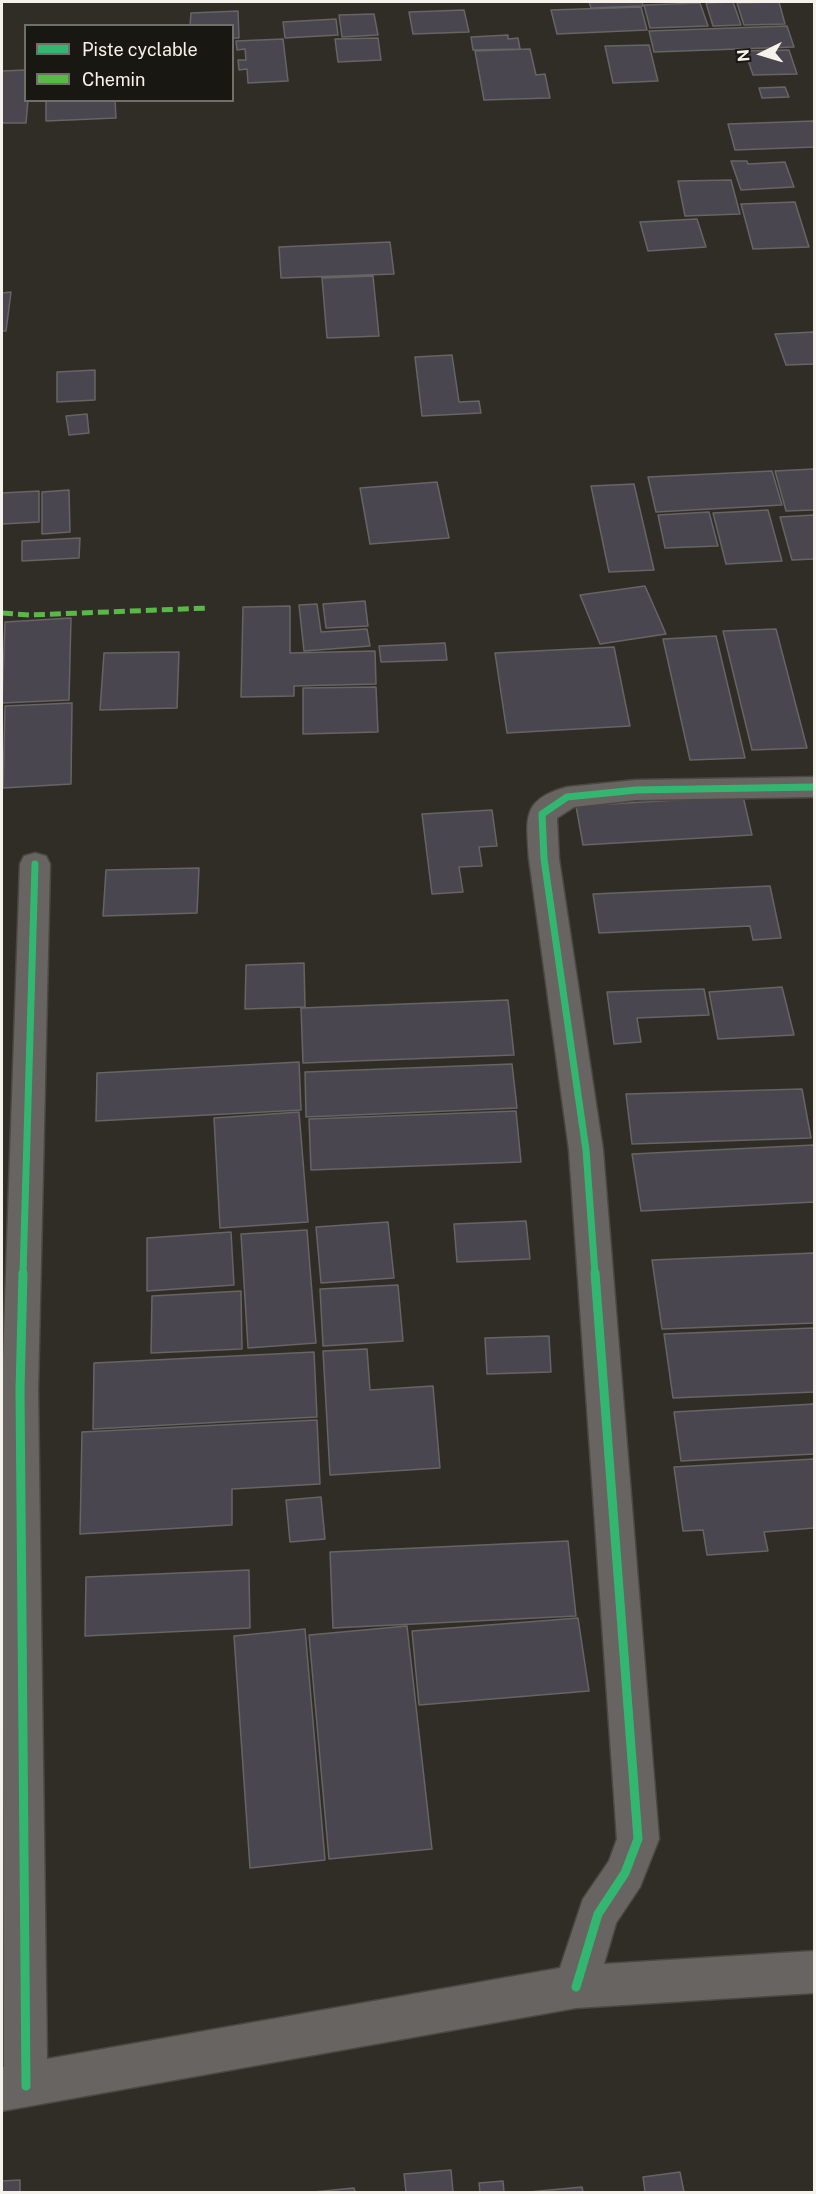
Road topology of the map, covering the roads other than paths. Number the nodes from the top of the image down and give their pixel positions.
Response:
1 (814, 787) edge
2 (35, 864) dead end
3 (11, 1391) edge
4 (814, 1972) edge
5 (576, 1987) junction
6 (14, 2088) edge

1 - 5 street
2 - 3 street
3 - 6 street
4 - 5 street
5 - 6 street

